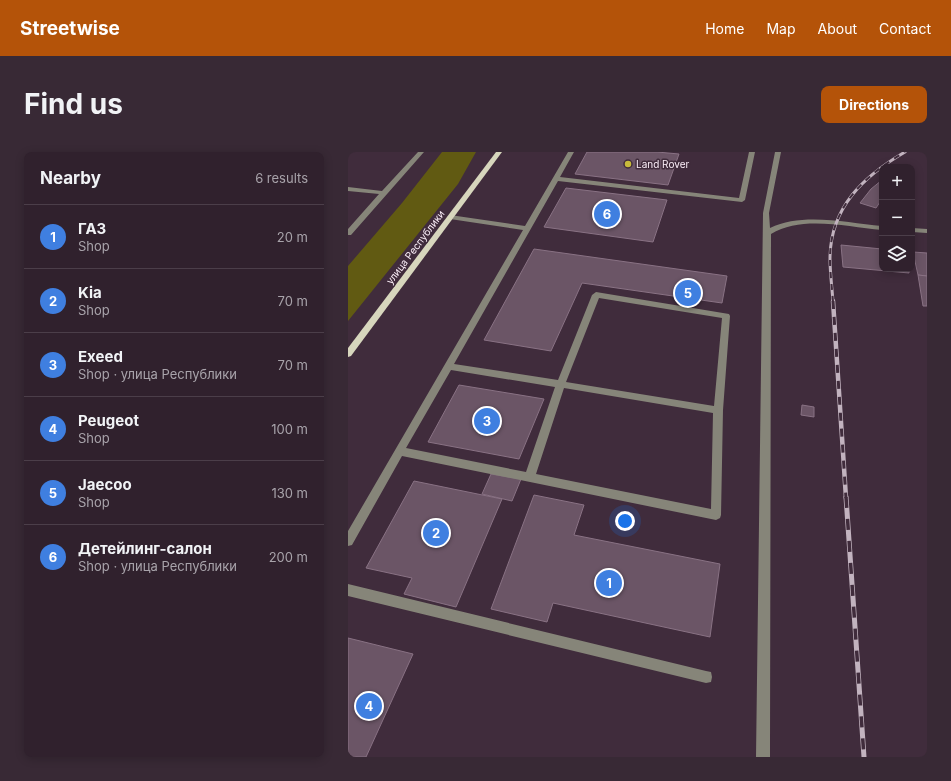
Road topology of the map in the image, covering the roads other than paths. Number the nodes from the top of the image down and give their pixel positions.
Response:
1 (421, 152) edge
2 (499, 152) edge
3 (571, 152) edge
4 (752, 152) edge
5 (778, 152) edge
6 (556, 178) junction
7 (348, 189) edge
8 (384, 193) junction
9 (450, 217) junction
10 (348, 222) edge
11 (357, 223) junction
12 (528, 228) junction
13 (879, 228) edge
14 (915, 230) edge
15 (348, 232) edge
16 (927, 232) edge
17 (767, 233) junction
18 (348, 354) edge
19 (448, 366) junction
20 (561, 383) junction
21 (718, 410) junction
22 (400, 450) junction
23 (530, 477) junction
24 (348, 541) edge
25 (348, 590) edge
26 (706, 677) dead end
27 (763, 757) edge

1 - 8 lane
2 - 9 main road, улица Республики
3 - 6 lane
4 - 6 lane
5 - 17 lane
6 - 12 lane
7 - 8 lane
8 - 11 lane
9 - 12 lane
9 - 18 main road, улица Республики
10 - 11 lane
11 - 15 lane
12 - 19 lane
13 - 17 lane
14 - 16 lane
17 - 27 lane
19 - 20 lane
19 - 22 lane
20 - 21 lane
20 - 21 lane
20 - 23 lane
21 - 23 lane
22 - 23 lane
22 - 24 lane
25 - 26 lane

